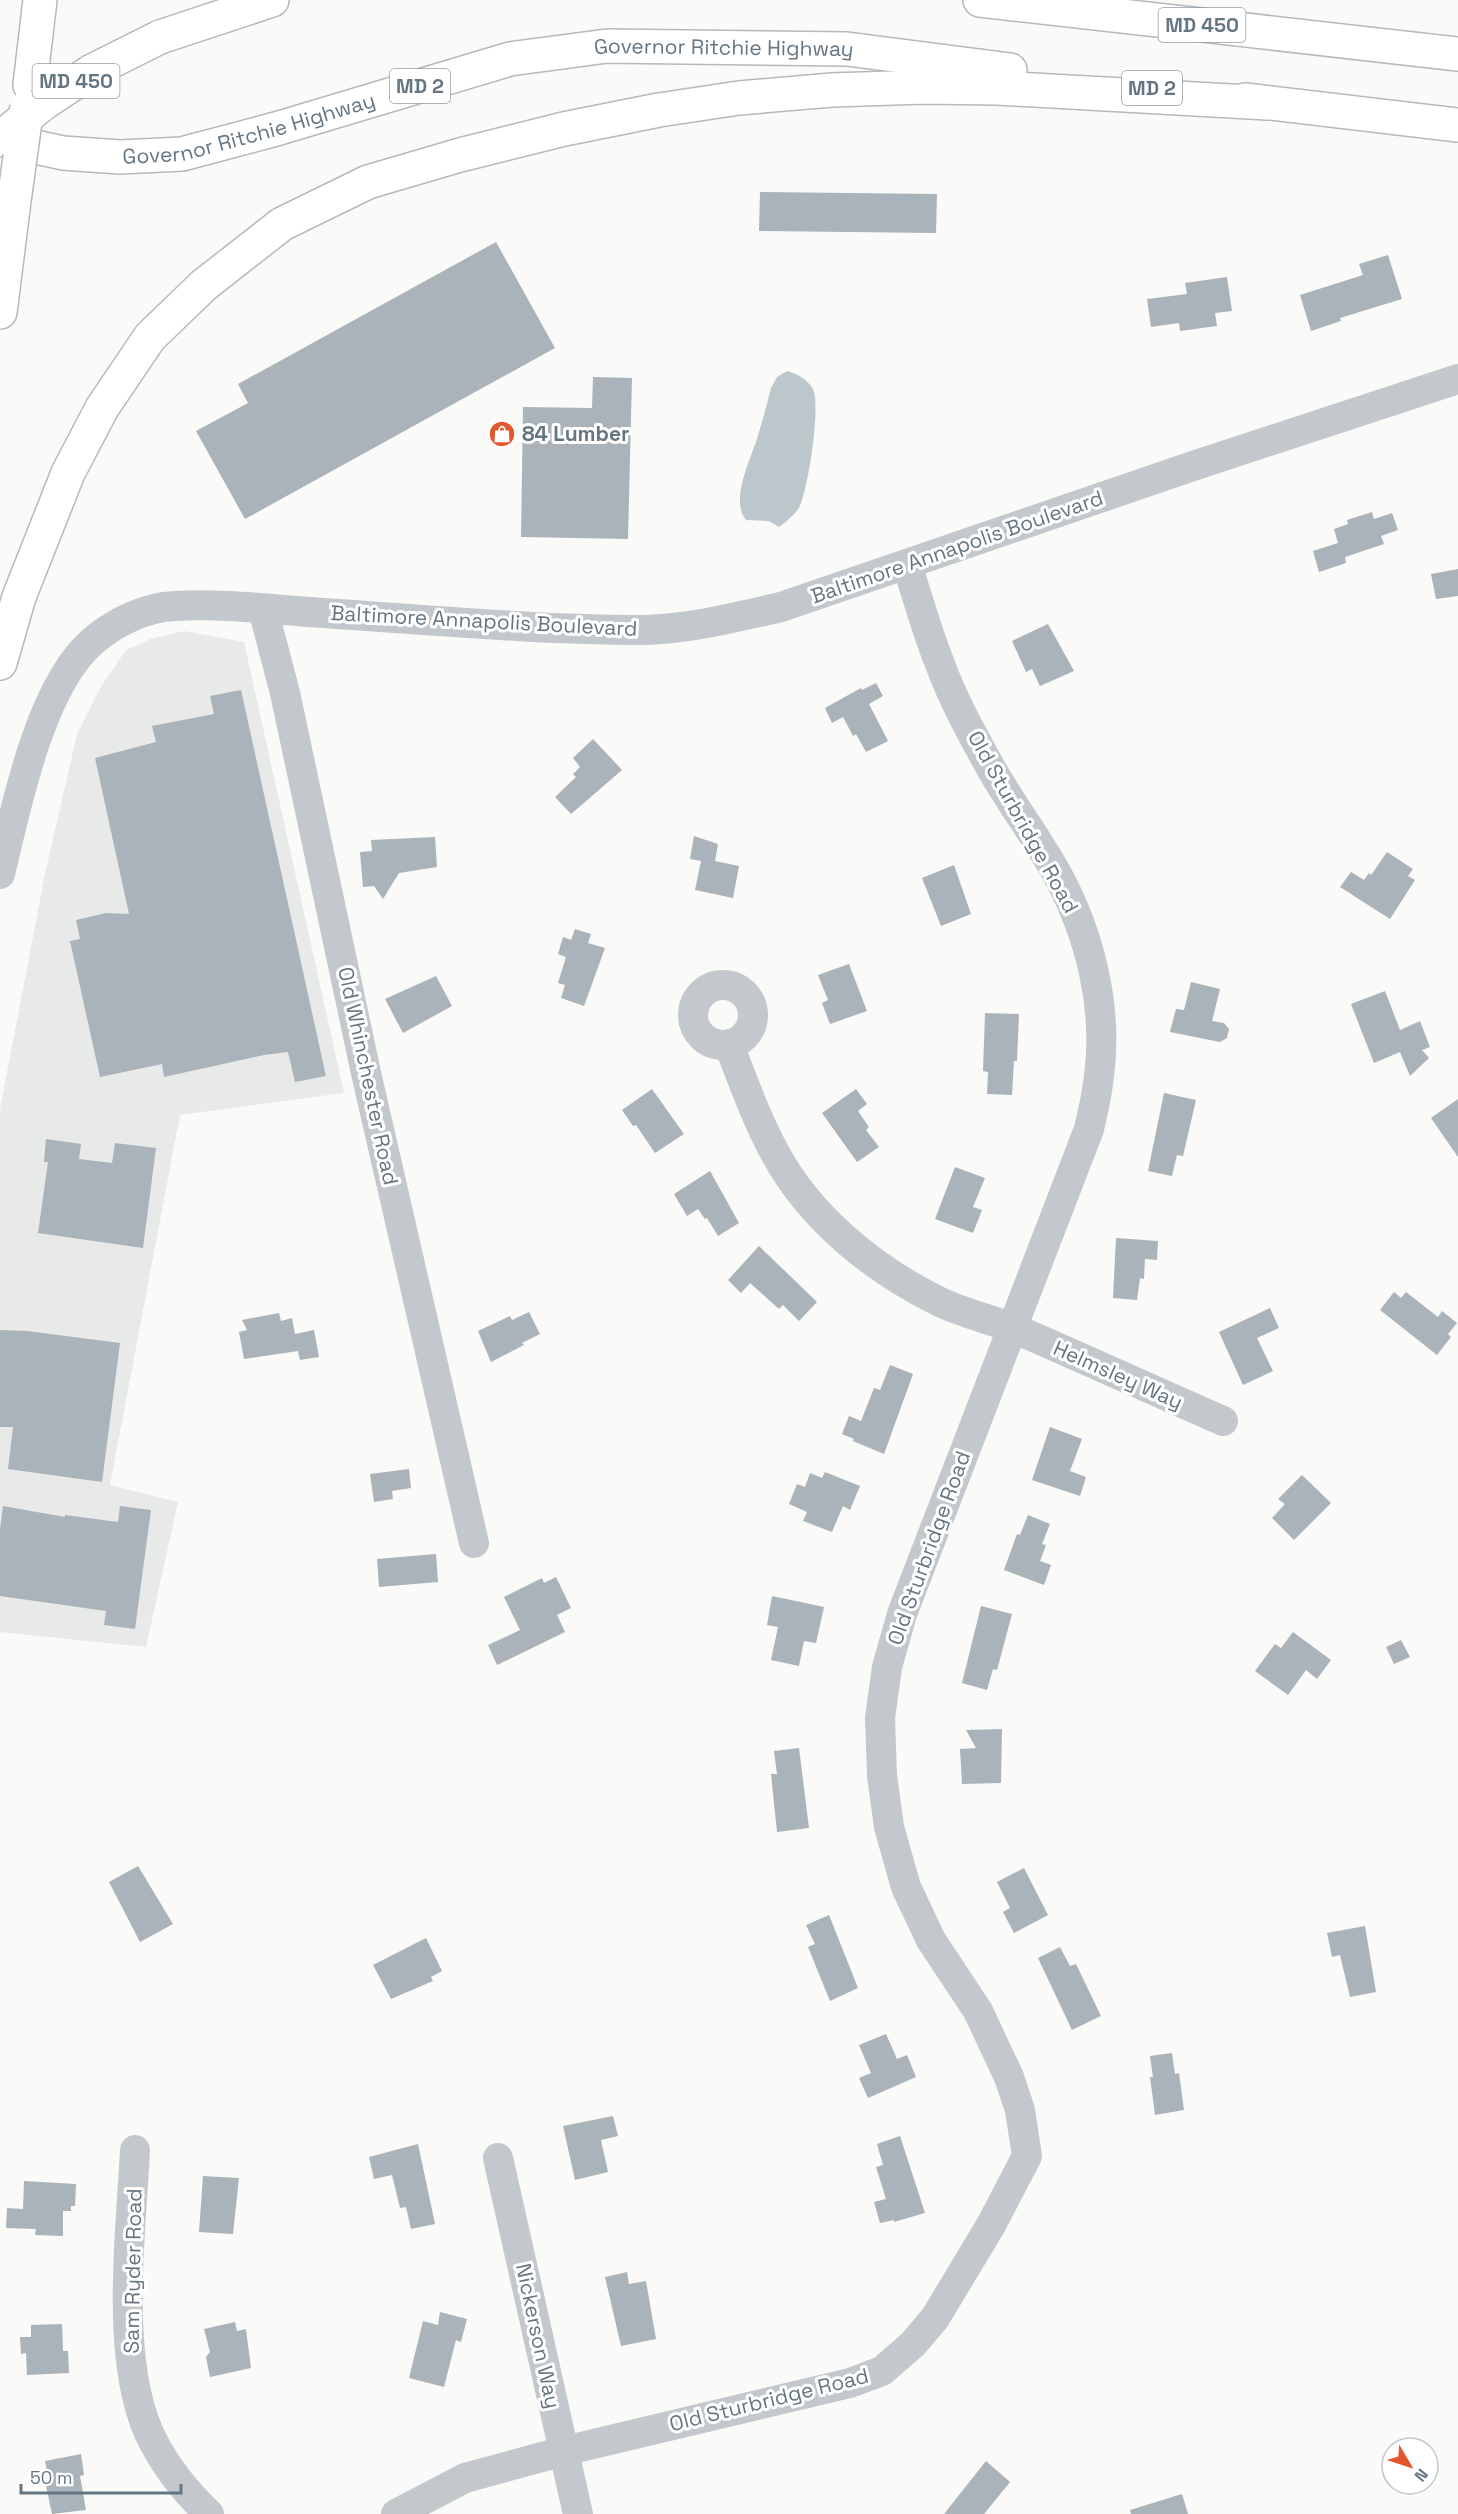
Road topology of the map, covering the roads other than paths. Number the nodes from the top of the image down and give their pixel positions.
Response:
1 (40, 0) edge
2 (241, 0) edge
3 (272, 0) edge
4 (980, 0) edge
5 (1171, 0) edge
6 (160, 37) junction
7 (1424, 50) junction
8 (1458, 54) edge
9 (1267, 103) junction
10 (1458, 125) edge
11 (0, 138) edge
12 (0, 312) edge
13 (1458, 379) edge
14 (907, 565) junction
15 (263, 609) junction
16 (0, 663) edge
17 (0, 874) edge
18 (729, 1045) dead end
19 (1013, 1328) junction
20 (1223, 1421) dead end
21 (474, 1543) dead end
22 (135, 2150) dead end
23 (498, 2158) dead end
24 (564, 2451) junction
25 (209, 2514) edge
26 (396, 2514) edge
27 (578, 2514) edge

1 - 12 highway, bridge
2 - 6 highway
3 - 6 highway, Governor Ritchie Highway / MD 450
4 - 7 highway, MD 450
5 - 7 highway
6 - 11 highway, Governor Ritchie Highway / MD 450, bridge
7 - 8 highway
9 - 10 highway, Governor Ritchie Highway / MD 2
9 - 11 highway, Governor Ritchie Highway / MD 2
9 - 16 highway
13 - 14 street, Baltimore Annapolis Boulevard
14 - 15 street, Baltimore Annapolis Boulevard
14 - 19 street, Old Sturbridge Road
15 - 17 street, Baltimore Annapolis Boulevard
15 - 21 street, Old Whinchester Road
18 - 19 street, Helmsley Way
19 - 20 street, Helmsley Way
19 - 24 street, Old Sturbridge Road
22 - 25 street, Sam Ryder Road
23 - 24 street, Nickerson Way
24 - 26 street, Old Sturbridge Road
24 - 27 street, Nickerson Way

